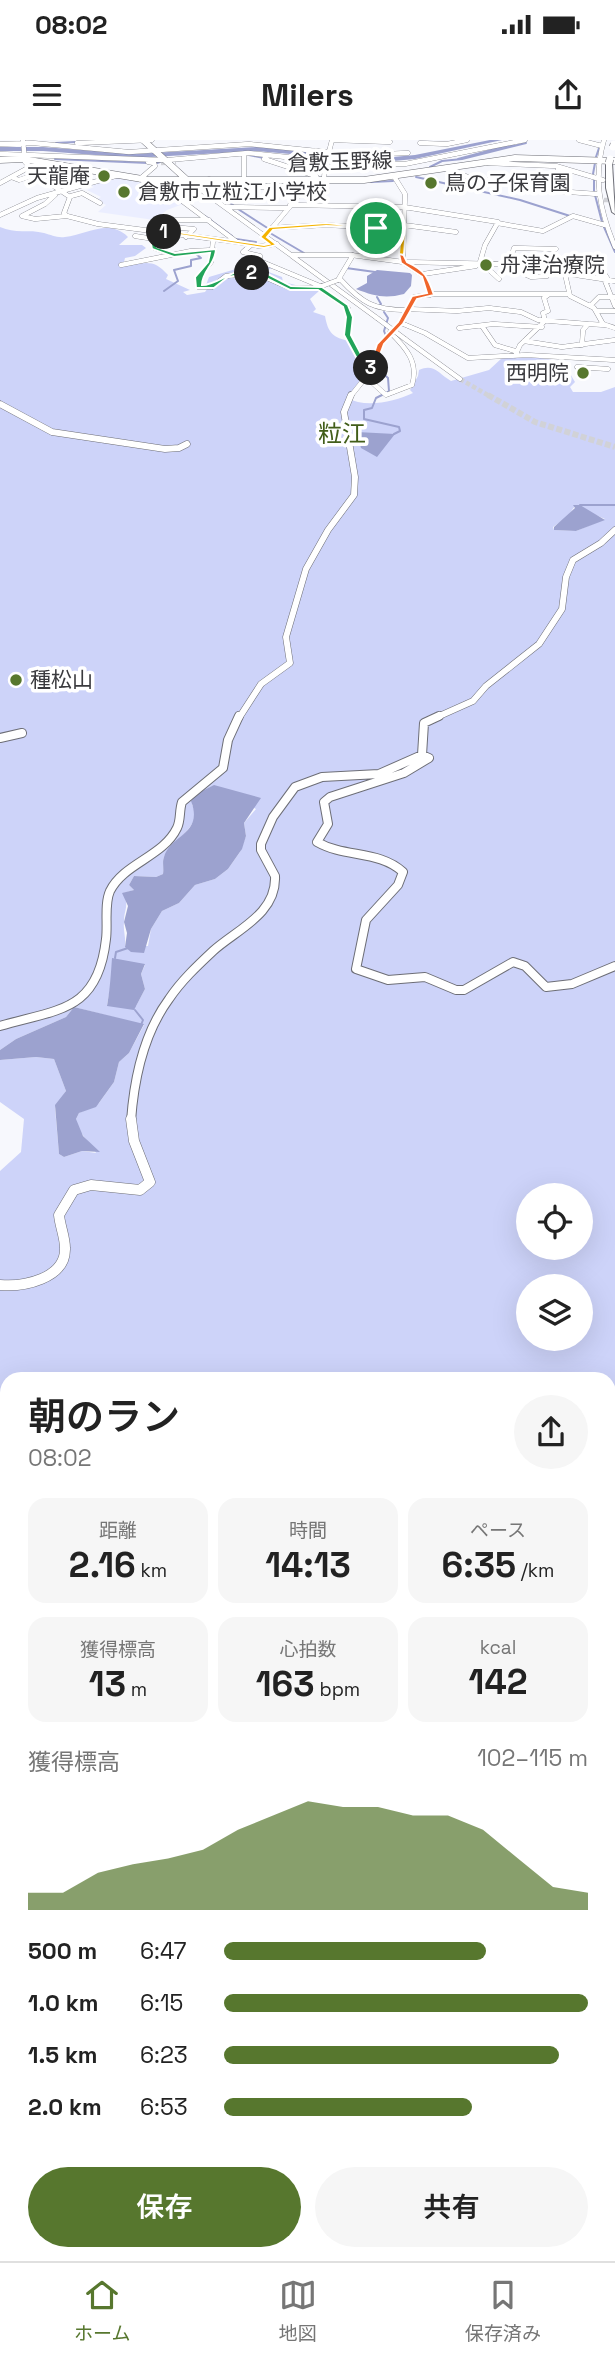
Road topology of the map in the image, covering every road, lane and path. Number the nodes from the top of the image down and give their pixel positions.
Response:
1 (5, 140) edge
2 (143, 140) edge
3 (150, 140) edge
4 (414, 140) edge
5 (467, 140) edge
6 (525, 140) edge
7 (534, 140) edge
8 (390, 141) edge
9 (422, 141) edge
10 (581, 141) edge
11 (235, 142) edge
12 (268, 142) edge
13 (23, 143) edge
14 (33, 143) junction
15 (0, 144) edge
16 (602, 144) edge
17 (614, 145) edge
18 (156, 151) junction
19 (329, 152) junction
20 (408, 153) junction
21 (0, 154) edge
22 (225, 154) junction
23 (24, 155) junction
24 (244, 155) junction
25 (386, 155) junction
26 (214, 157) junction
27 (456, 159) junction
28 (583, 159) junction
29 (0, 160) edge
30 (283, 160) junction
31 (598, 160) junction
32 (163, 161) junction
33 (176, 162) tunnel mouth
34 (480, 163) junction
35 (612, 163) edge
36 (405, 164) junction
37 (57, 167) junction
38 (559, 167) junction
39 (31, 168) junction
40 (446, 168) junction
41 (436, 169) junction
42 (576, 171) junction
43 (119, 175) junction
44 (404, 176) junction
45 (11, 177) junction
46 (28, 177) dead end
47 (318, 178) junction
48 (140, 179) junction
49 (188, 179) junction
50 (396, 179) junction
51 (154, 180) junction
52 (209, 180) junction
53 (599, 180) junction
54 (238, 182) junction
55 (0, 183) edge
56 (554, 183) junction
57 (615, 186) edge
58 (303, 190) junction
59 (60, 193) junction
60 (69, 196) junction
61 (600, 198) junction
62 (100, 202) dead end
63 (191, 206) junction
64 (220, 206) junction
65 (227, 206) junction
66 (289, 207) junction
67 (404, 207) junction
68 (615, 212) edge
69 (0, 215) edge
70 (123, 215) dead end
71 (162, 215) dead end
72 (66, 216) junction
73 (39, 219) junction
74 (156, 220) dead end
75 (209, 220) junction
76 (184, 222) junction
77 (498, 223) junction
78 (70, 224) dead end
79 (604, 225) junction
80 (114, 226) junction
81 (404, 227) junction
82 (271, 228) junction
83 (161, 232) junction
84 (456, 232) dead end
85 (135, 236) dead end
86 (264, 236) junction
87 (186, 237) junction
88 (554, 237) dead end
89 (154, 239) junction
90 (213, 240) junction
91 (237, 242) junction
92 (363, 244) dead end
93 (251, 245) junction
94 (276, 245) junction
95 (615, 247) edge
96 (529, 249) junction
97 (552, 249) junction
98 (198, 250) junction
99 (214, 250) junction
100 (243, 252) junction
101 (174, 255) junction
102 (291, 255) junction
103 (356, 256) junction
104 (235, 257) dead end
105 (199, 258) dead end
106 (547, 258) junction
107 (537, 259) junction
108 (402, 261) junction
109 (480, 262) junction
110 (492, 263) junction
111 (509, 264) junction
112 (121, 265) dead end
113 (283, 267) junction
114 (486, 267) junction
115 (575, 267) dead end
116 (546, 270) junction
117 (592, 270) dead end
118 (301, 271) dead end
119 (555, 272) junction
120 (522, 273) dead end
121 (423, 274) junction
122 (565, 274) junction
123 (579, 277) junction
124 (339, 279) junction
125 (499, 279) dead end
126 (610, 281) edge
127 (321, 287) junction
128 (569, 294) junction
129 (429, 295) junction
130 (548, 295) junction
131 (613, 297) edge
132 (590, 306) junction
133 (407, 309) junction
134 (615, 309) edge
135 (440, 310) junction
136 (597, 312) junction
137 (545, 321) junction
138 (401, 323) junction
139 (588, 324) junction
140 (605, 325) junction
141 (482, 326) junction
142 (542, 327) junction
143 (459, 328) dead end
144 (615, 328) edge
145 (387, 335) junction
146 (615, 340) edge
147 (524, 341) junction
148 (582, 345) junction
149 (515, 353) junction
150 (615, 360) edge
151 (615, 365) edge
152 (577, 367) dead end
153 (368, 374) junction
154 (460, 379) tunnel mouth
155 (0, 404) edge
156 (187, 444) dead end
157 (615, 530) edge
158 (22, 733) dead end
159 (0, 738) edge
160 (422, 755) junction
161 (615, 966) edge
162 (0, 1026) edge
163 (0, 1285) edge

1 - 13 street
2 - 3 street
2 - 14 street
2 - 18 main road
3 - 18 main road
4 - 9 street
5 - 9 street
6 - 27 street
7 - 27 street
8 - 19 street
8 - 25 street
9 - 20 street
10 - 16 street
11 - 12 street
11 - 18 street
12 - 19 street
13 - 14 street
13 - 15 street
13 - 23 street
14 - 18 street
16 - 17 street
16 - 31 street
17 - 35 highway
18 - 32 main road
19 - 25 street
20 - 25 street
20 - 36 street
21 - 23 street
22 - 26 street
22 - 30 street
22 - 32 street
23 - 29 main road, 倉敷玉野線
23 - 32 street
23 - 37 main road, 倉敷玉野線
23 - 39 street
24 - 26 street
24 - 47 street
24 - 54 street
26 - 33 street
27 - 36 street
27 - 41 street
28 - 31 main road, 倉敷玉野線
28 - 34 main road, 倉敷玉野線
28 - 42 street
30 - 36 street
30 - 47 street
31 - 35 main road, 倉敷玉野線
31 - 53 street
32 - 48 street
32 - 49 main road
34 - 38 street
34 - 40 main road, 倉敷玉野線
35 - 57 highway
35 - 68 highway
36 - 44 street
37 - 39 street
37 - 43 main road, 倉敷玉野線
38 - 42 street
38 - 56 street
39 - 45 street
39 - 59 street
40 - 41 main road, 倉敷玉野線
40 - 56 street
41 - 44 main road, 倉敷玉野線
42 - 53 street
43 - 48 main road, 倉敷玉野線
43 - 59 street
44 - 50 main road, 倉敷玉野線
45 - 46 street
45 - 55 street
47 - 50 main road, 倉敷玉野線
47 - 54 main road, 倉敷玉野線
47 - 58 street
48 - 51 main road, 倉敷玉野線
49 - 51 main road, 倉敷玉野線
49 - 52 main road, 倉敷玉野線
49 - 64 street
49 - 65 street
50 - 67 street
51 - 63 street
52 - 54 main road, 倉敷玉野線
52 - 54 street
53 - 61 street
54 - 58 street
56 - 61 street
58 - 66 street
59 - 60 street
59 - 69 street
59 - 73 street
60 - 62 street
60 - 72 street
61 - 79 street
63 - 64 street
63 - 75 street
64 - 86 street
65 - 66 street
65 - 86 street
66 - 67 street
66 - 82 street
67 - 77 street
67 - 81 street
70 - 80 street
71 - 76 street
72 - 73 street
72 - 80 street
73 - 78 street
74 - 76 street
75 - 76 street
75 - 91 street
77 - 79 street
77 - 109 street
79 - 95 street
80 - 83 street
81 - 82 street
81 - 84 street
81 - 108 street
82 - 86 street
83 - 87 street
83 - 87 street
83 - 89 street
85 - 89 street
86 - 94 street
87 - 90 street
88 - 97 street
89 - 101 street
90 - 91 street
90 - 99 street
91 - 93 street
92 - 103 street
93 - 94 street
93 - 100 street
94 - 102 street
96 - 97 street
96 - 107 street
96 - 111 street
97 - 106 street
98 - 99 street
98 - 101 street
98 - 105 street
99 - 127 street
100 - 104 street
100 - 113 street
101 - 112 street
102 - 103 street
102 - 154 street, bridge
103 - 108 street
103 - 124 street
106 - 107 street
106 - 119 street
107 - 116 street
108 - 109 street
108 - 121 street
109 - 110 street
110 - 111 street
110 - 114 street
111 - 116 street
113 - 118 street
113 - 127 street
114 - 121 street
114 - 125 street
115 - 123 street
116 - 119 street
116 - 120 street
117 - 126 street
119 - 122 street
121 - 129 street
122 - 123 street
122 - 128 street
123 - 126 street
124 - 127 street, bridge
124 - 133 street
126 - 131 street
127 - 153 street
128 - 130 street
128 - 132 street
129 - 130 street
129 - 133 street
129 - 135 street
130 - 137 street
131 - 132 street
131 - 134 street
132 - 136 street
133 - 135 street
133 - 138 street
134 - 136 street
135 - 137 street
136 - 140 street
137 - 139 street
137 - 142 street
138 - 145 street
138 - 149 street
139 - 140 street
139 - 148 street
140 - 144 street
141 - 142 street
141 - 143 street
141 - 149 street
142 - 147 street
145 - 153 street
145 - 153 street
146 - 148 street
147 - 148 street
147 - 149 street
149 - 150 street
151 - 152 street
153 - 162 street
155 - 156 street
157 - 160 street
158 - 159 street
160 - 161 street
160 - 163 street

